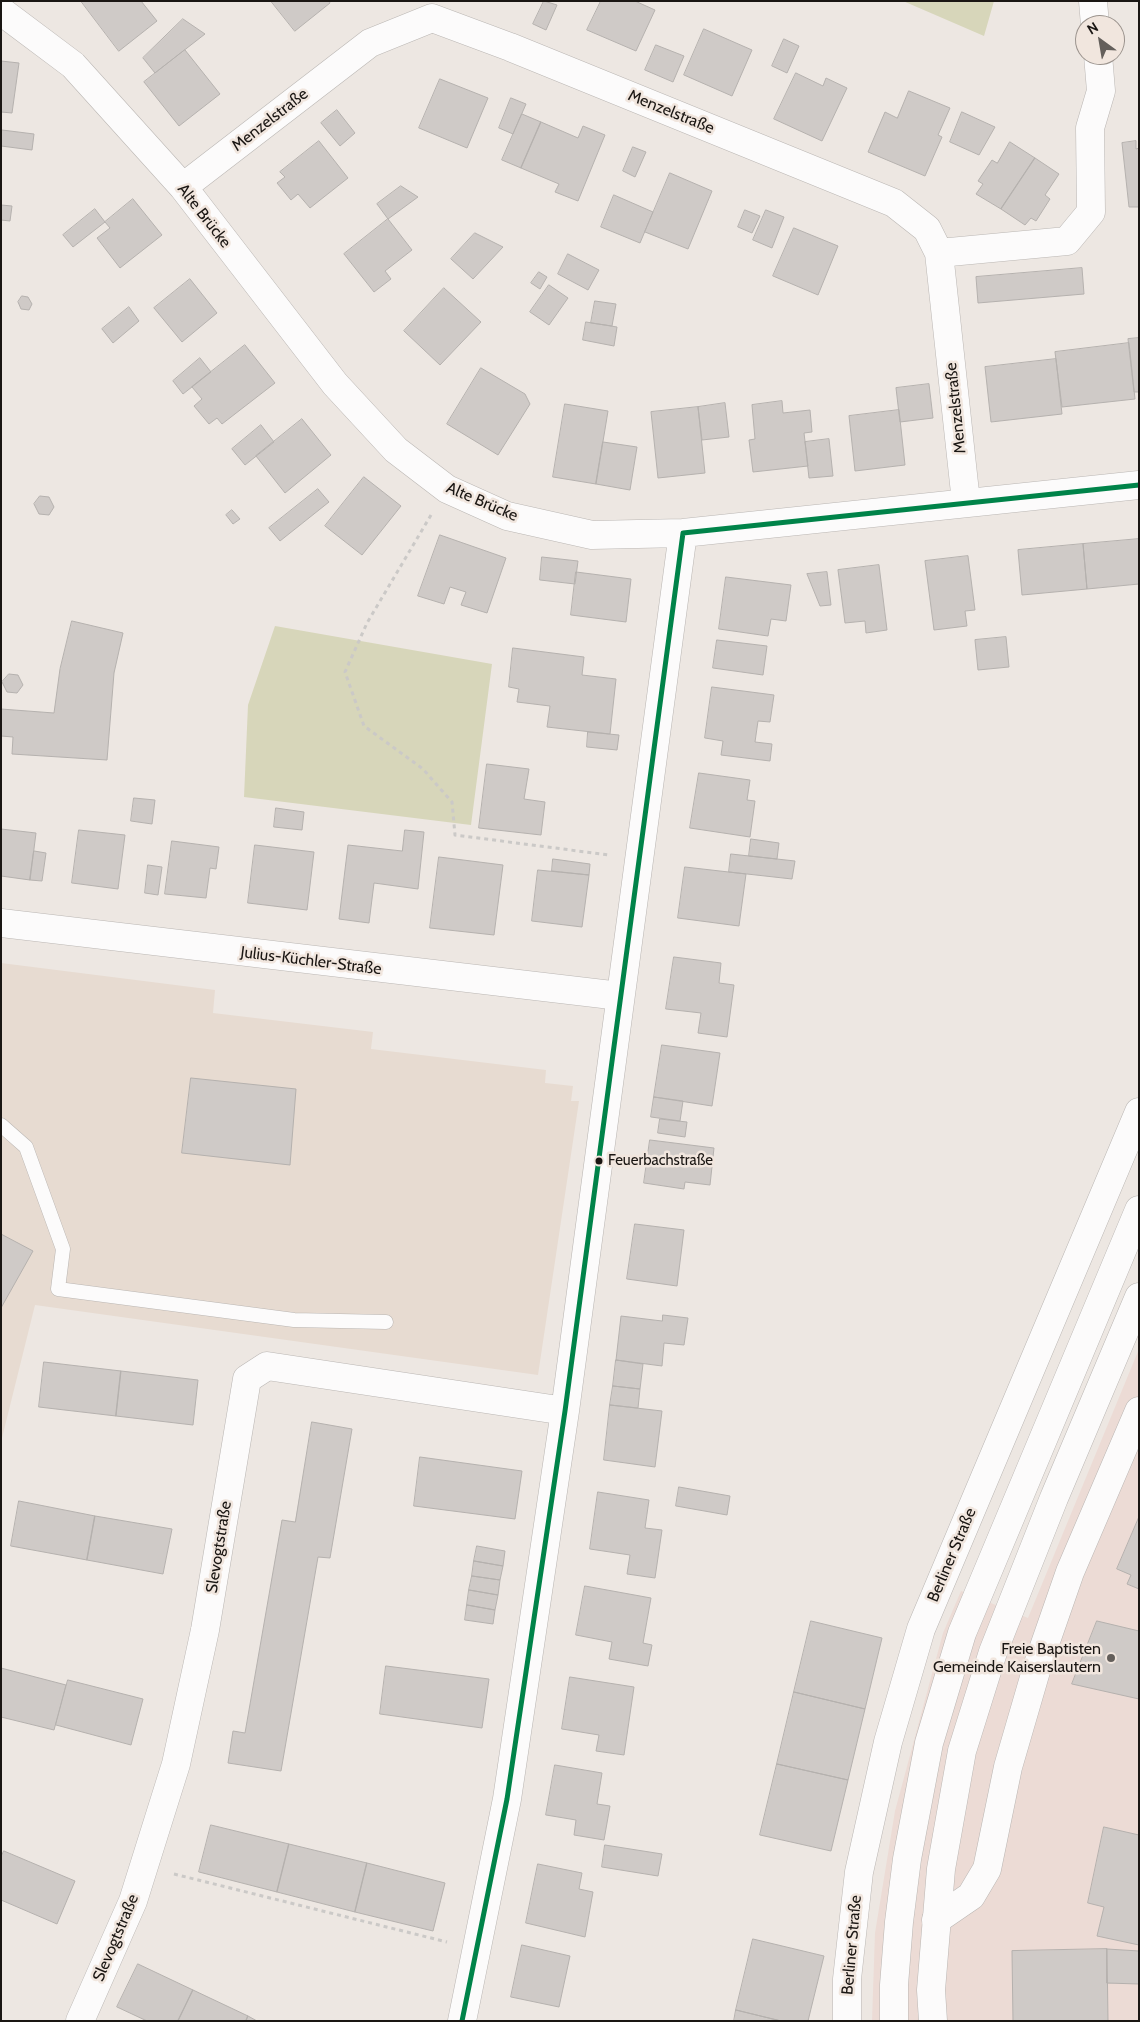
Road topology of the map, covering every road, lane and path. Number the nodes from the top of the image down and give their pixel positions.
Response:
1 (1093, 1) edge
2 (1, 11) edge
3 (1094, 15) edge
4 (1099, 65) edge
5 (183, 187) junction
6 (939, 253) junction
7 (1139, 485) edge
8 (447, 489) junction
9 (966, 502) junction
10 (683, 533) junction
11 (639, 858) junction
12 (1, 923) edge
13 (620, 996) junction
14 (1139, 1112) edge
15 (1, 1125) edge
16 (1139, 1210) edge
17 (1139, 1297) edge
18 (386, 1322) dead end
19 (565, 1411) junction
20 (1139, 1411) edge
21 (144, 1866) junction
22 (936, 1920) junction
23 (476, 1949) junction
24 (80, 2021) edge
25 (462, 2021) edge
26 (847, 2021) edge
27 (894, 2021) edge
28 (932, 2021) edge

1 - 3 street
2 - 5 street, Alte Brücke
4 - 6 street
5 - 6 street, Menzelstraße
5 - 8 street, Alte Brücke
6 - 9 street, Menzelstraße
7 - 9 street, Alte Brücke
8 - 10 street, Alte Brücke
8 - 11 path
9 - 10 street, Alte Brücke
10 - 11 street
11 - 13 street
12 - 13 street, Julius-Küchler-Straße
13 - 19 street
14 - 26 street, Berliner Straße
15 - 18 lane
16 - 27 street
17 - 22 street
19 - 21 street, Slevogtstraße
19 - 23 street
20 - 22 street
21 - 23 path
21 - 24 street, Slevogtstraße
22 - 28 street
23 - 25 street

